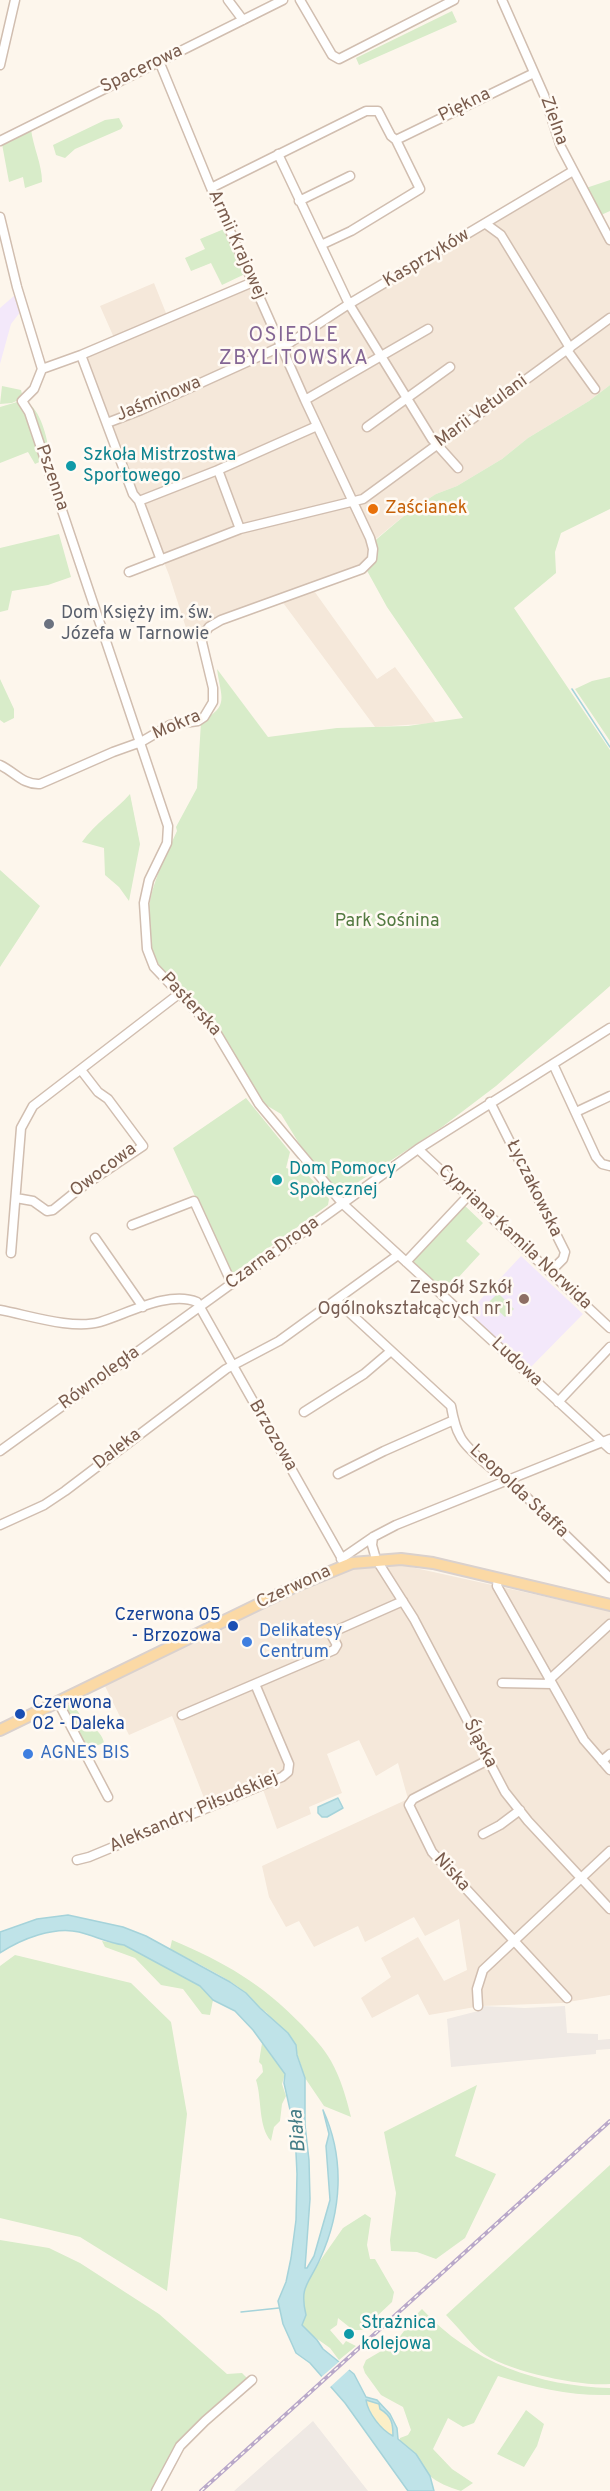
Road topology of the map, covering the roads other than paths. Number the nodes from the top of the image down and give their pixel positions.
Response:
1 (15, 0) edge
2 (228, 0) edge
3 (283, 0) edge
4 (300, 0) edge
5 (454, 0) edge
6 (502, 0) edge
7 (243, 20) junction
8 (159, 61) junction
9 (0, 65) edge
10 (534, 73) junction
11 (396, 140) junction
12 (0, 141) edge
13 (278, 154) junction
14 (573, 171) junction
15 (350, 176) dead end
16 (211, 188) junction
17 (299, 201) junction
18 (506, 211) junction
19 (0, 217) edge
20 (486, 224) junction
21 (501, 235) junction
22 (610, 240) edge
23 (321, 245) junction
24 (253, 282) junction
25 (349, 304) junction
26 (610, 318) edge
27 (428, 329) dead end
28 (281, 347) junction
29 (568, 349) junction
30 (81, 355) junction
31 (382, 357) junction
32 (450, 367) dead end
33 (42, 369) junction
34 (595, 389) dead end
35 (407, 397) junction
36 (305, 400) junction
37 (107, 423) junction
38 (317, 426) junction
39 (367, 427) dead end
40 (438, 444) junction
41 (458, 468) dead end
42 (218, 470) junction
43 (139, 501) junction
44 (353, 503) junction
45 (240, 529) junction
46 (372, 559) joint
47 (161, 560) junction
48 (129, 572) dead end
49 (141, 742) junction
50 (0, 765) edge
51 (180, 993) junction
52 (610, 1028) edge
53 (553, 1064) junction
54 (81, 1070) junction
55 (610, 1096) edge
56 (490, 1102) junction
57 (576, 1112) junction
58 (418, 1149) junction
59 (610, 1166) edge
60 (468, 1196) junction
61 (16, 1198) junction
62 (343, 1204) junction
63 (132, 1225) dead end
64 (95, 1238) dead end
65 (11, 1252) dead end
66 (398, 1255) junction
67 (406, 1262) junction
68 (550, 1272) junction
69 (232, 1284) junction
70 (336, 1300) junction
71 (200, 1306) junction
72 (143, 1307) junction
73 (0, 1310) edge
74 (610, 1327) edge
75 (610, 1347) edge
76 (391, 1351) junction
77 (232, 1367) junction
78 (558, 1402) junction
79 (304, 1412) dead end
80 (454, 1420) junction
81 (606, 1440) edge
82 (610, 1449) edge
83 (0, 1451) edge
84 (338, 1474) dead end
85 (507, 1480) junction
86 (0, 1526) edge
87 (373, 1537) junction
88 (376, 1559) junction
89 (343, 1562) junction
90 (498, 1578) junction
91 (610, 1578) edge
92 (403, 1601) junction
93 (610, 1605) edge
94 (610, 1624) edge
95 (518, 1680) dead end
96 (550, 1682) junction
97 (502, 1683) dead end
98 (255, 1684) junction
99 (58, 1702) junction
100 (182, 1715) dead end
101 (0, 1730) edge
102 (610, 1754) edge
103 (488, 1760) junction
104 (602, 1761) junction
105 (610, 1770) edge
106 (108, 1797) dead end
107 (520, 1810) junction
108 (483, 1834) dead end
109 (610, 1851) edge
110 (77, 1860) dead end
111 (580, 1877) junction
112 (610, 1909) edge
113 (513, 1940) junction
114 (567, 1998) dead end
115 (478, 2006) dead end
116 (252, 2380) dead end
117 (156, 2491) edge

1 - 9 street
2 - 7 street
3 - 7 street, Spacerowa
4 - 5 street
6 - 10 street, Zielna
7 - 8 street, Spacerowa
8 - 12 street, Spacerowa
8 - 16 street, Armii Krajowej
10 - 11 street, Piękna
10 - 14 street, Zielna
11 - 13 street
11 - 23 street
13 - 16 street
13 - 17 street
14 - 18 street, Kasprzyków
14 - 22 street, Zielna
15 - 17 street
16 - 24 street, Armii Krajowej
17 - 23 street
18 - 20 street, Kasprzyków
18 - 21 street
19 - 33 street
20 - 21 street
20 - 25 street, Kasprzyków
21 - 29 street
23 - 25 street
24 - 28 street, Armii Krajowej
24 - 30 street
25 - 28 street, Kasprzyków
25 - 31 street
26 - 29 street, Marii Vetulani
27 - 31 street
28 - 36 street, Armii Krajowej
28 - 37 street, Jaśminowa
29 - 34 street
29 - 40 street, Marii Vetulani
30 - 33 street
30 - 37 street
31 - 35 street
31 - 36 street
32 - 35 street
33 - 49 street, Pszenna
35 - 39 street
35 - 40 street
36 - 38 street, Armii Krajowej
37 - 43 street, Jaśminowa
38 - 42 street
38 - 44 street, Armii Krajowej
40 - 41 street
40 - 44 street, Marii Vetulani
42 - 43 street
42 - 45 street
43 - 47 street, Jaśminowa
44 - 45 street, Marii Vetulani
44 - 46 street, Armii Krajowej
45 - 47 street, Marii Vetulani
46 - 49 street, Mokra
47 - 48 street, Marii Vetulani
49 - 50 street, Mokra
49 - 51 street, Pasterska
51 - 54 street
51 - 62 street, Pasterska
52 - 53 street, Czarna Droga
53 - 56 street, Czarna Droga
53 - 57 street
54 - 61 street
54 - 61 street, Owocowa
55 - 57 street
56 - 58 street, Czarna Droga
56 - 68 street, Łyczakowska
57 - 59 street
58 - 60 street, Cypriana Kamila Norwida
58 - 62 street, Czarna Droga
60 - 67 street
60 - 68 street, Cypriana Kamila Norwida
61 - 65 street
62 - 66 street, Ludowa
62 - 69 street, Czarna Droga
63 - 69 street
64 - 72 street
66 - 67 street, Ludowa
66 - 70 street, Daleka
67 - 78 street, Ludowa
68 - 74 street, Cypriana Kamila Norwida
69 - 71 street, Czarna Droga
70 - 76 street, Leopolda Staffa
70 - 77 street, Daleka
71 - 72 street
71 - 77 street, Brzozowa
71 - 83 street, Równoległa
72 - 73 street
75 - 78 street
76 - 79 street
76 - 80 street, Leopolda Staffa
77 - 86 street, Daleka
77 - 89 street, Brzozowa
78 - 81 street, Ludowa
80 - 84 street
80 - 85 street, Leopolda Staffa
81 - 82 street, Ludowa
81 - 85 street
85 - 87 street
85 - 91 street, Leopolda Staffa
87 - 88 street
87 - 89 street
88 - 89 main road, Czerwona
88 - 90 main road, Czerwona
88 - 92 street, Śląska
89 - 99 main road, Czerwona
90 - 93 main road, Czerwona
90 - 96 street
92 - 98 street
92 - 103 street, Śląska
94 - 96 street
95 - 96 street
96 - 97 street
96 - 104 street
98 - 100 street
98 - 110 street, Aleksandry Piłsudskiej
99 - 101 main road, Czerwona
99 - 106 street
102 - 104 street
103 - 107 street, Śląska
103 - 113 street, Niska
104 - 105 street
107 - 108 street
107 - 111 street, Śląska
109 - 111 street
111 - 112 street, Śląska
111 - 113 street
113 - 114 street, Niska
113 - 115 street
116 - 117 street

